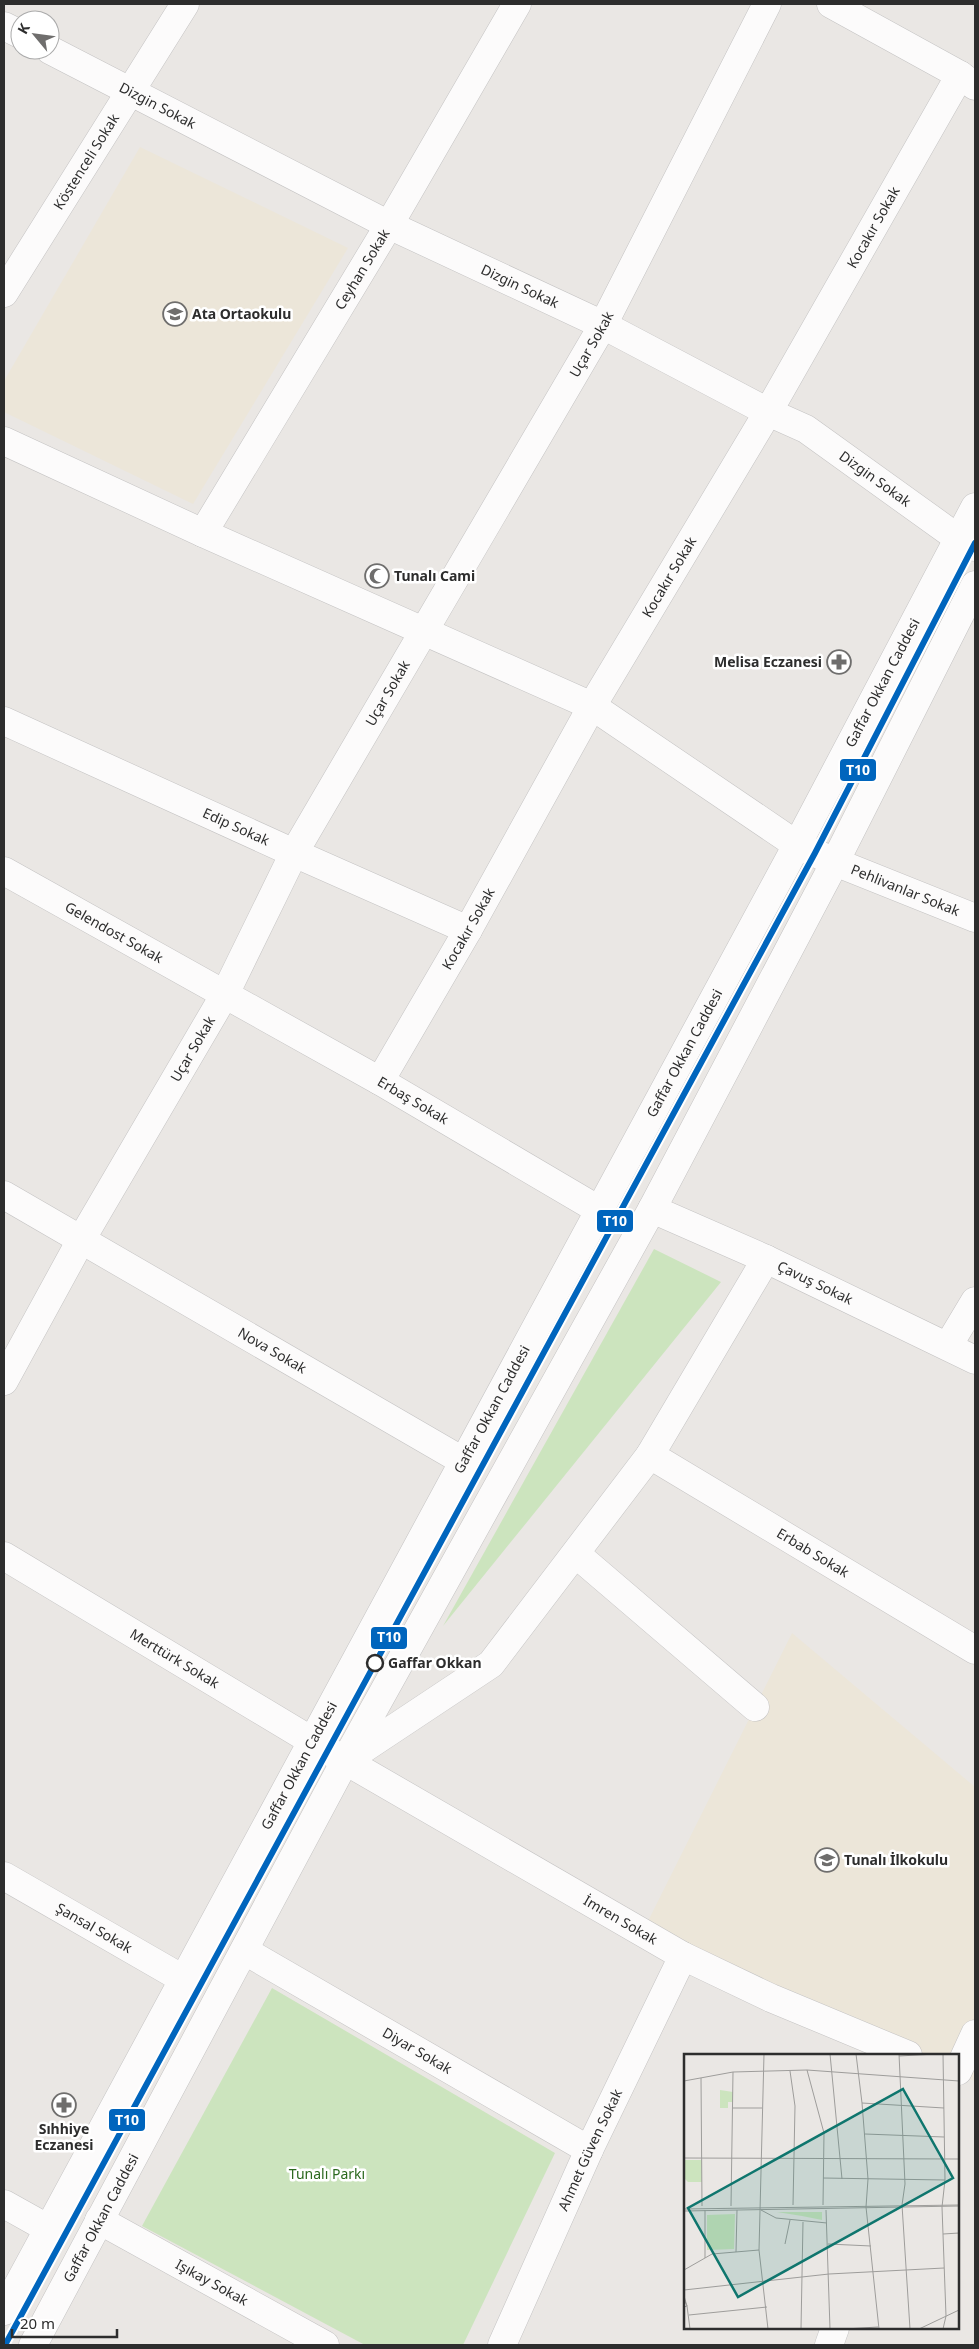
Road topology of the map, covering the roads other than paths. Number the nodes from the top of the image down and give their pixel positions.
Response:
1 (185, 4) edge
2 (517, 4) edge
3 (767, 4) edge
4 (831, 4) edge
5 (60, 55) edge
6 (968, 80) edge
7 (130, 91) junction
8 (389, 224) junction
9 (4, 294) edge
10 (603, 324) junction
11 (768, 412) junction
12 (4, 441) edge
13 (975, 507) edge
14 (203, 533) junction
15 (967, 543) edge
16 (975, 585) edge
17 (424, 631) junction
18 (592, 706) junction
19 (4, 721) edge
20 (797, 845) junction
21 (294, 853) junction
22 (835, 862) junction
23 (4, 871) edge
24 (975, 918) edge
25 (468, 930) junction
26 (225, 994) junction
27 (380, 1081) junction
28 (4, 1195) edge
29 (652, 1209) junction
30 (599, 1210) junction
31 (81, 1240) junction
32 (766, 1259) junction
33 (975, 1301) edge
34 (948, 1346) junction
35 (975, 1360) edge
36 (4, 1381) edge
37 (650, 1455) junction
38 (463, 1461) junction
39 (576, 1554) junction
40 (4, 1556) edge
41 (975, 1650) edge
42 (755, 1707) dead end
43 (312, 1741) junction
44 (345, 1761) junction
45 (4, 1876) edge
46 (245, 1951) junction
47 (683, 1956) junction
48 (183, 1980) junction
49 (975, 2034) edge
50 (906, 2054) edge
51 (959, 2069) edge
52 (959, 2076) edge
53 (975, 2081) edge
54 (588, 2150) junction
55 (4, 2204) edge
56 (99, 2220) junction
57 (47, 2228) junction
58 (4, 2310) edge
59 (835, 2329) edge
60 (33, 2345) edge
61 (325, 2345) edge
62 (502, 2345) edge
63 (829, 2345) edge

1 - 7 street, Köstenceli Sokak
2 - 8 street, Ceyhan Sokak
3 - 10 street, Uçar Sokak
4 - 6 street
5 - 7 street, Dizgin Sokak
6 - 11 street, Kocakır Sokak
7 - 8 street, Dizgin Sokak
7 - 9 street, Köstenceli Sokak
8 - 10 street, Dizgin Sokak
8 - 14 street, Ceyhan Sokak
10 - 11 street, Dizgin Sokak
10 - 17 street, Uçar Sokak
11 - 15 street, Dizgin Sokak
11 - 18 street, Kocakır Sokak
12 - 14 street, Pehlivanlar Sokak
13 - 15 street, Gaffar Okkan Caddesi
14 - 17 street, Pehlivanlar Sokak
15 - 20 street, Gaffar Okkan Caddesi
16 - 22 street, Gaffar Okkan Caddesi
17 - 18 street, Pehlivanlar Sokak
17 - 21 street, Uçar Sokak
18 - 20 street, Pehlivanlar Sokak
18 - 25 street, Kocakır Sokak
19 - 21 street, Edip Sokak
20 - 22 street, Pehlivanlar Sokak
20 - 30 street, Gaffar Okkan Caddesi
21 - 25 street, Edip Sokak
21 - 26 street, Uçar Sokak
22 - 24 street, Pehlivanlar Sokak
22 - 29 street, Gaffar Okkan Caddesi
23 - 26 street, Gelendost Sokak
25 - 27 street, Kocakır Sokak
26 - 27 street, Erbaş Sokak
26 - 31 street, Uçar Sokak
27 - 30 street, Erbaş Sokak
28 - 31 street, Nova Sokak
29 - 32 street, Çavuş Sokak
29 - 44 street, Gaffar Okkan Caddesi
30 - 38 street, Gaffar Okkan Caddesi
31 - 36 street, Uçar Sokak
31 - 38 street, Nova Sokak
32 - 34 street, Çavuş Sokak
32 - 37 street
33 - 34 street
34 - 35 street, Çavuş Sokak
37 - 39 street
37 - 41 street, Erbab Sokak
38 - 43 street, Gaffar Okkan Caddesi
39 - 42 street
39 - 44 street
40 - 43 street, Merttürk Sokak
43 - 44 street, Merttürk Sokak
43 - 48 street, Gaffar Okkan Caddesi
44 - 46 street, Gaffar Okkan Caddesi
44 - 47 street, İmren Sokak
45 - 48 street, Şansal Sokak
46 - 54 street, Diyar Sokak
46 - 56 street, Gaffar Okkan Caddesi
47 - 50 street, İmren Sokak
47 - 54 street, Ahmet Güven Sokak
48 - 57 street, Gaffar Okkan Caddesi
49 - 51 street
52 - 53 street
54 - 62 street, Ahmet Güven Sokak
55 - 57 street
56 - 60 street, Gaffar Okkan Caddesi
56 - 61 street, Işıkay Sokak
57 - 58 street, Gaffar Okkan Caddesi
59 - 63 street

